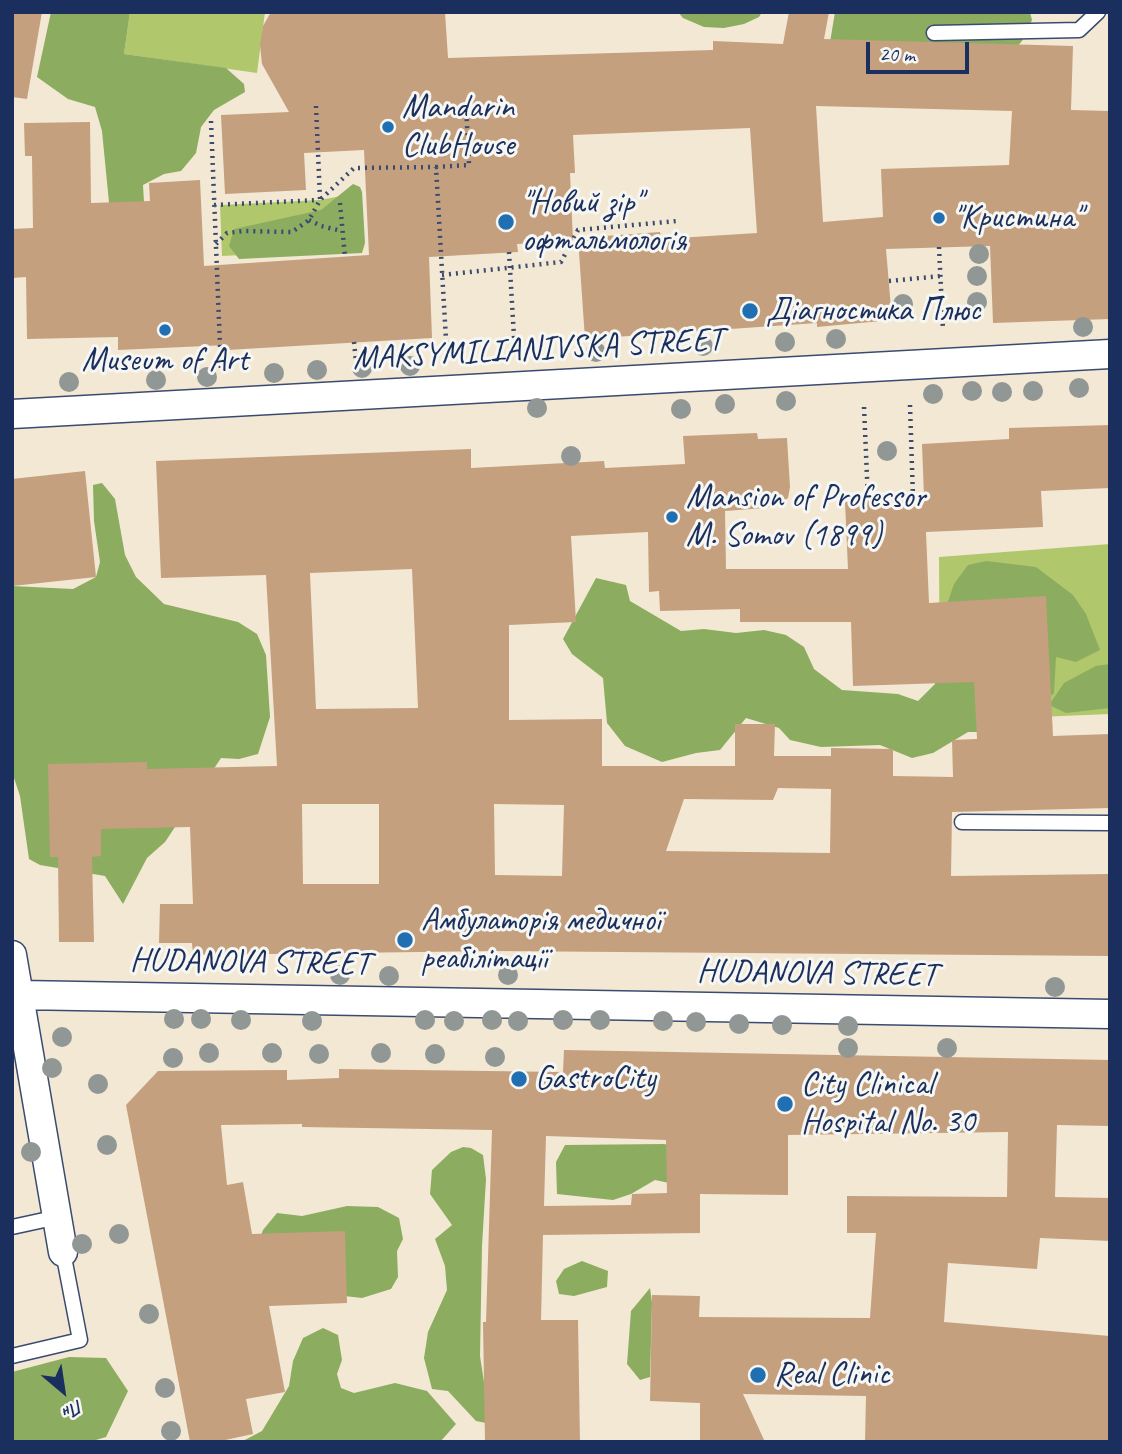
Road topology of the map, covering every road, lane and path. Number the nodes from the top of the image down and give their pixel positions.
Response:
1 (1098, 12) edge
2 (934, 33) dead end
3 (466, 105) dead end
4 (316, 106) dead end
5 (211, 121) dead end
6 (436, 167) junction
7 (320, 200) junction
8 (340, 203) dead end
9 (214, 205) junction
10 (309, 220) junction
11 (677, 221) dead end
12 (342, 231) junction
13 (216, 244) junction
14 (939, 247) dead end
15 (509, 252) dead end
16 (345, 257) dead end
17 (511, 267) junction
18 (442, 275) junction
19 (941, 276) junction
20 (889, 281) dead end
21 (943, 330) dead end
22 (354, 342) dead end
23 (515, 354) dead end
24 (1110, 354) edge
25 (447, 357) dead end
26 (356, 362) dead end
27 (224, 403) junction
28 (910, 405) dead end
29 (864, 407) dead end
30 (12, 414) edge
31 (913, 498) dead end
32 (868, 500) dead end
33 (962, 822) dead end
34 (1110, 823) edge
35 (12, 955) edge
36 (20, 995) junction
37 (1110, 1014) edge
38 (58, 1217) junction
39 (12, 1227) edge
40 (63, 1252) joint
41 (12, 1356) edge

1 - 2 lane
3 - 6 path
4 - 7 path
5 - 9 path
6 - 7 path
6 - 18 path
7 - 9 path
7 - 10 path
8 - 12 path
9 - 13 path
10 - 12 path
10 - 13 path
11 - 17 path
12 - 16 path
13 - 27 path
14 - 19 path
15 - 17 path
17 - 18 path
17 - 23 path
18 - 25 path
19 - 20 path
19 - 21 path
22 - 26 path
24 - 27 street, MAKSYMILIANIVSKA STREET
27 - 30 street, MAKSYMILIANIVSKA STREET
28 - 31 path
29 - 32 path
33 - 34 lane
35 - 36 street
36 - 37 street, HUDANOVA STREET
36 - 38 street
38 - 39 lane
38 - 40 street
40 - 41 lane

